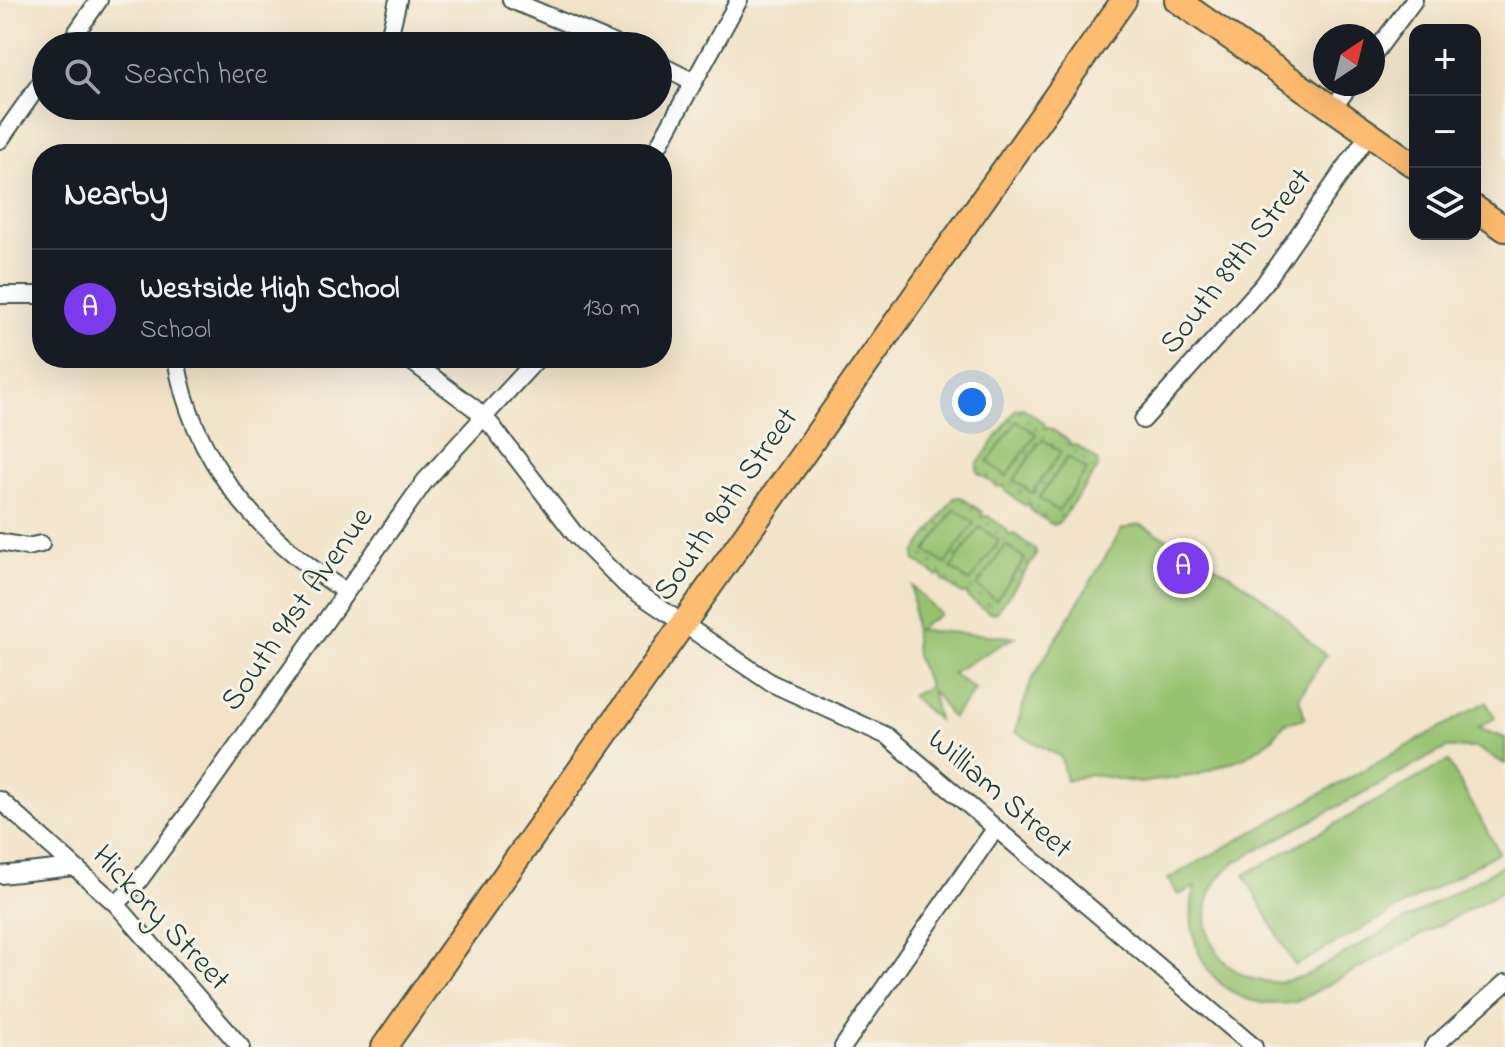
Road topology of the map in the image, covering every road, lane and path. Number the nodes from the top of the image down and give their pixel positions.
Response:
1 (99, 0) edge
2 (398, 0) edge
3 (511, 0) edge
4 (739, 0) edge
5 (1124, 0) edge
6 (1177, 0) edge
7 (1414, 0) edge
8 (77, 32) edge
9 (390, 32) edge
10 (587, 32) edge
11 (1385, 39) edge
12 (672, 71) edge
13 (692, 81) junction
14 (32, 95) edge
15 (1342, 96) edge
16 (1332, 109) junction
17 (672, 119) edge
18 (672, 120) edge
19 (1369, 134) junction
20 (0, 140) edge
21 (659, 144) edge
22 (1409, 162) edge
23 (1481, 212) edge
24 (1505, 229) edge
25 (0, 295) edge
26 (32, 295) edge
27 (179, 368) edge
28 (420, 368) edge
29 (529, 368) edge
30 (483, 417) junction
31 (1143, 420) dead end
32 (0, 542) edge
33 (41, 544) dead end
34 (345, 591) junction
35 (682, 625) junction
36 (0, 800) edge
37 (995, 829) junction
38 (74, 867) junction
39 (0, 875) edge
40 (116, 904) junction
41 (1505, 983) edge
42 (241, 1047) edge
43 (384, 1047) edge
44 (843, 1047) edge
45 (1254, 1047) edge
46 (1433, 1047) edge

1 - 8 street
2 - 9 street
3 - 10 street
4 - 13 street
5 - 35 main road, South 90th Street
6 - 16 main road
7 - 11 street
12 - 13 street
13 - 17 street
14 - 20 street
15 - 16 street
16 - 19 main road
18 - 21 street
19 - 22 main road
19 - 31 street, South 89th Street
23 - 24 main road
25 - 26 street
27 - 34 street
28 - 30 street, William Street
29 - 30 street, South 91st Avenue
30 - 34 street, South 91st Avenue
30 - 35 street, William Street
32 - 33 street
34 - 40 street, South 91st Avenue
35 - 37 street, William Street
35 - 43 main road, South 90th Street
36 - 38 street, Hickory Street
37 - 44 street
37 - 45 street, William Street
38 - 39 street
38 - 40 street, Hickory Street
40 - 42 street, Hickory Street
41 - 46 street

